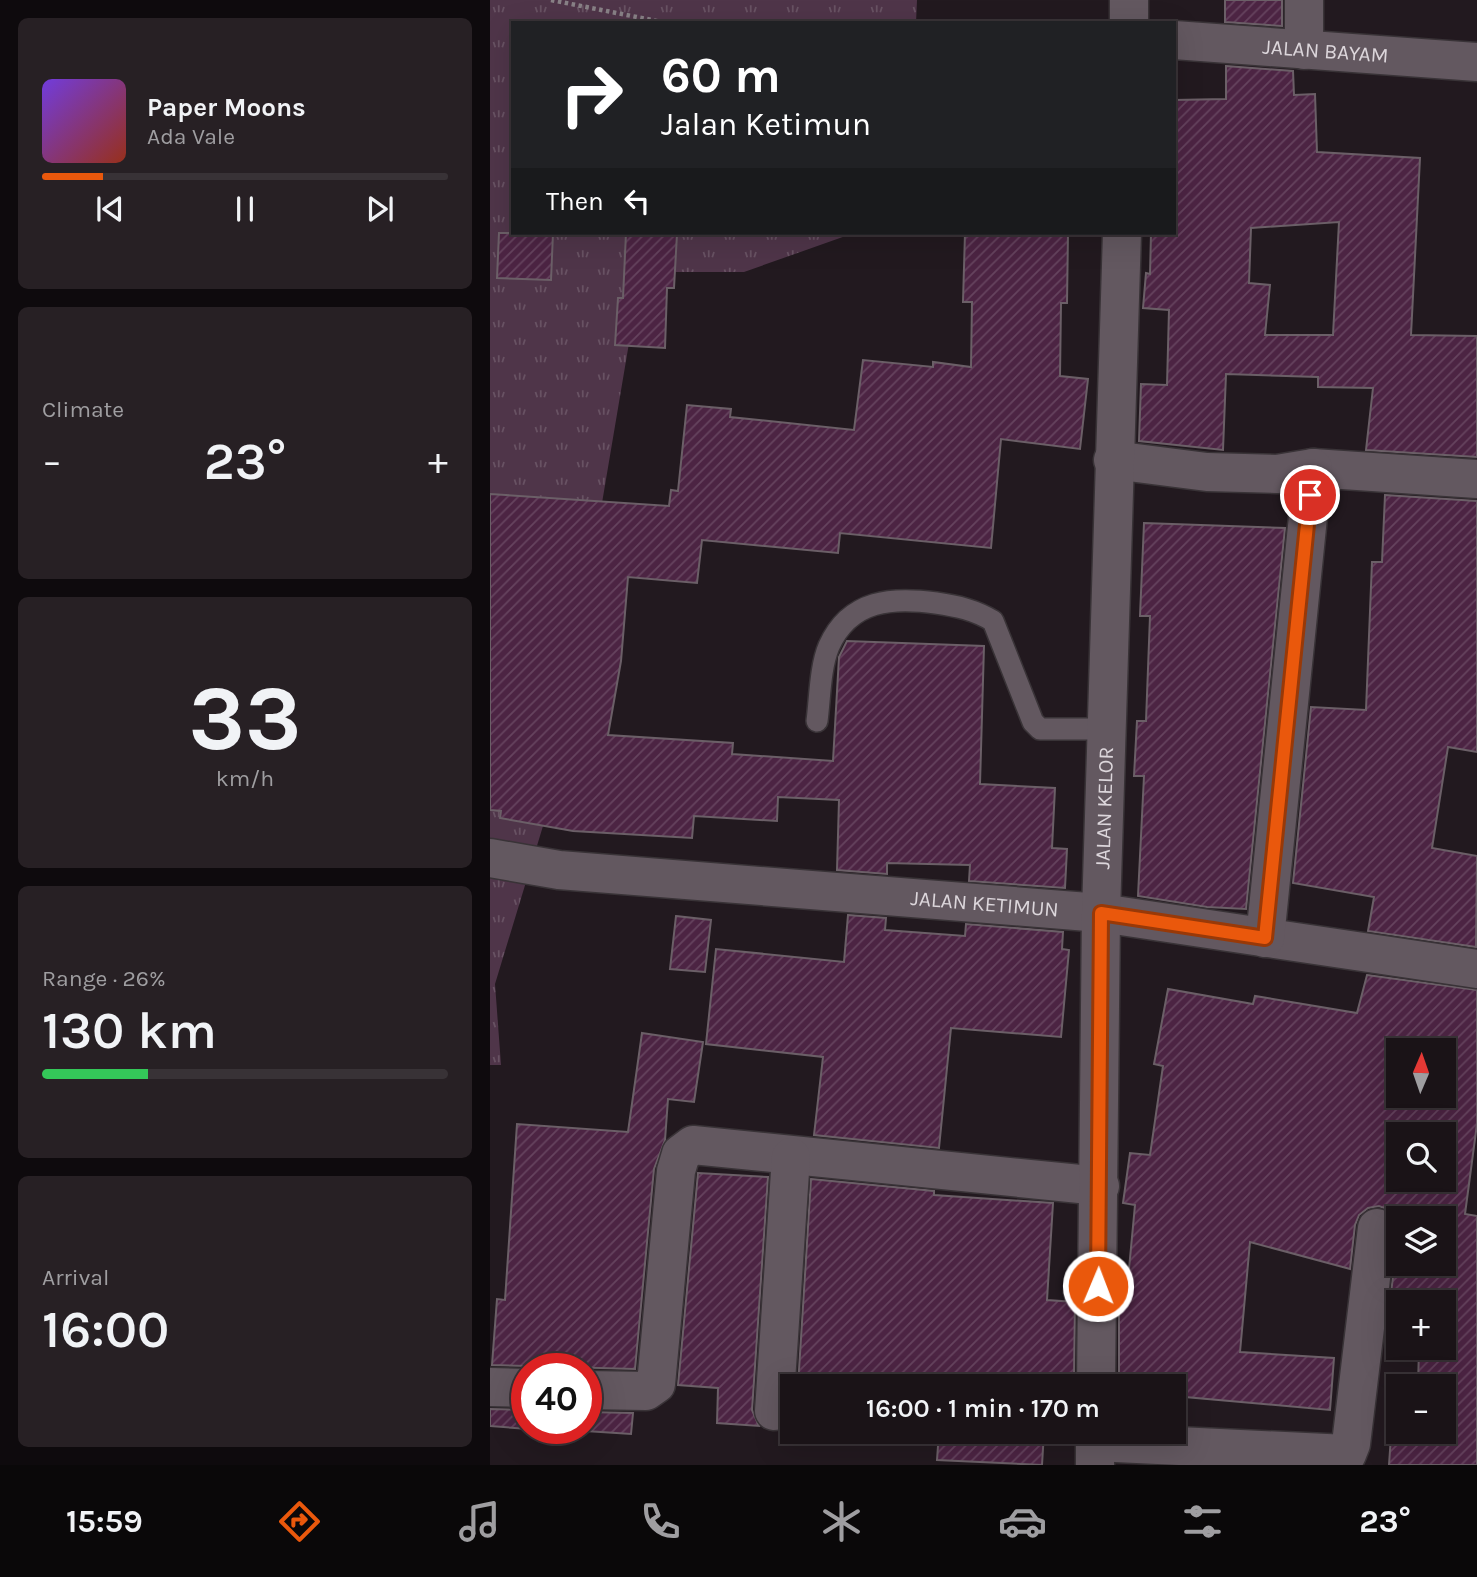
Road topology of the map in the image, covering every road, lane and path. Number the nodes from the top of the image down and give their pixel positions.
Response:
1 (551, 0) edge
2 (1129, 0) edge
3 (1304, 0) edge
4 (657, 21) edge
5 (1129, 21) edge
6 (1176, 40) edge
7 (1304, 50) junction
8 (1477, 62) edge
9 (1122, 235) edge
10 (1113, 460) junction
11 (1313, 468) junction
12 (1477, 478) edge
13 (817, 721) dead end
14 (1106, 729) junction
15 (490, 858) edge
16 (1101, 913) junction
17 (1265, 938) junction
18 (1477, 969) edge
19 (791, 1157) junction
20 (1100, 1186) junction
21 (1377, 1228) dead end
22 (1096, 1374) edge
23 (490, 1387) edge
24 (511, 1388) edge
25 (602, 1390) edge
26 (774, 1411) dead end
27 (1095, 1446) edge

1 - 4 path
2 - 5 street
3 - 7 street
6 - 7 street, JALAN BAYAM
7 - 8 street, JALAN BAYAM
9 - 10 street, JALAN KELOR
10 - 11 street
10 - 14 street, JALAN KELOR
11 - 12 street
11 - 17 street
13 - 14 lane
14 - 16 street, JALAN KELOR
15 - 16 street, JALAN KETIMUN
16 - 17 street, JALAN KETIMUN
16 - 20 street, JALAN KELOR
17 - 18 street, JALAN KETIMUN
19 - 20 street
19 - 25 street
19 - 26 street
20 - 22 street, JALAN KELOR
21 - 27 street
23 - 24 street

